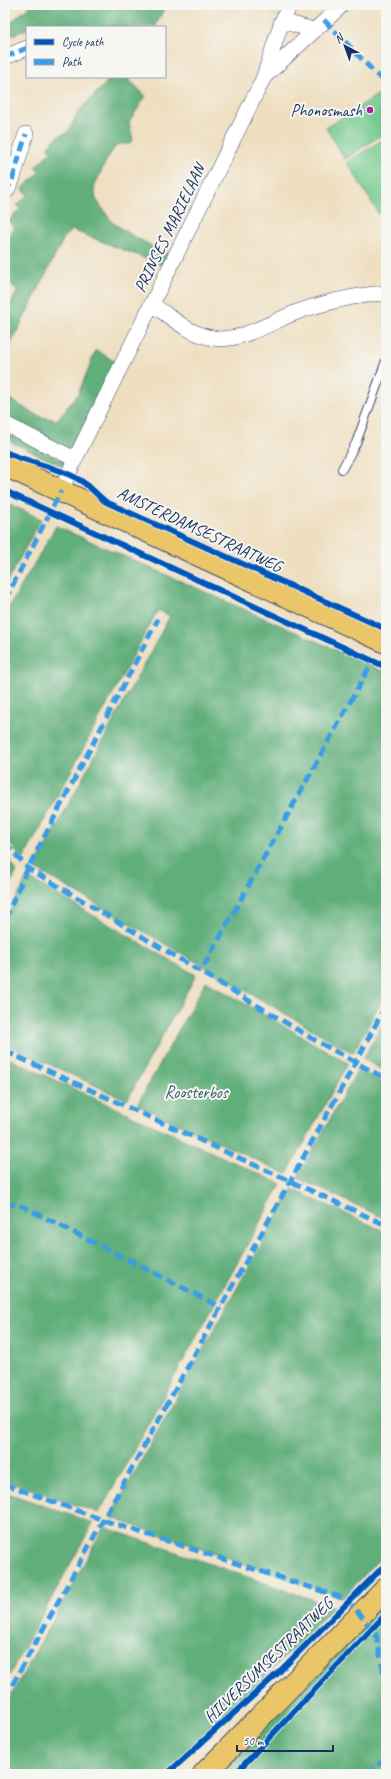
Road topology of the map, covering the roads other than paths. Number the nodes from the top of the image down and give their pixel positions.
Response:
1 (290, 5) edge
2 (342, 5) edge
3 (282, 21) junction
4 (313, 30) junction
5 (26, 48) edge
6 (5, 57) edge
7 (264, 77) junction
8 (26, 134) dead end
9 (5, 193) edge
10 (386, 293) edge
11 (153, 305) junction
12 (386, 361) edge
13 (5, 424) edge
14 (75, 459) junction
15 (5, 465) edge
16 (342, 469) dead end
17 (61, 490) junction
18 (386, 642) edge
19 (386, 1589) edge
20 (204, 1774) edge

1 - 3 street
2 - 4 street, PRINSES MARIELAAN
3 - 4 street
3 - 7 street
4 - 7 street, PRINSES MARIELAAN
5 - 6 street
7 - 11 street, PRINSES MARIELAAN
8 - 9 street
10 - 11 street
11 - 14 street, PRINSES MARIELAAN
12 - 16 lane
13 - 14 street
14 - 17 street, PRINSES MARIELAAN
15 - 17 main road, AMSTERDAMSESTRAATWEG
17 - 18 main road, AMSTERDAMSESTRAATWEG
19 - 20 main road, HILVERSUMSESTRAATWEG

